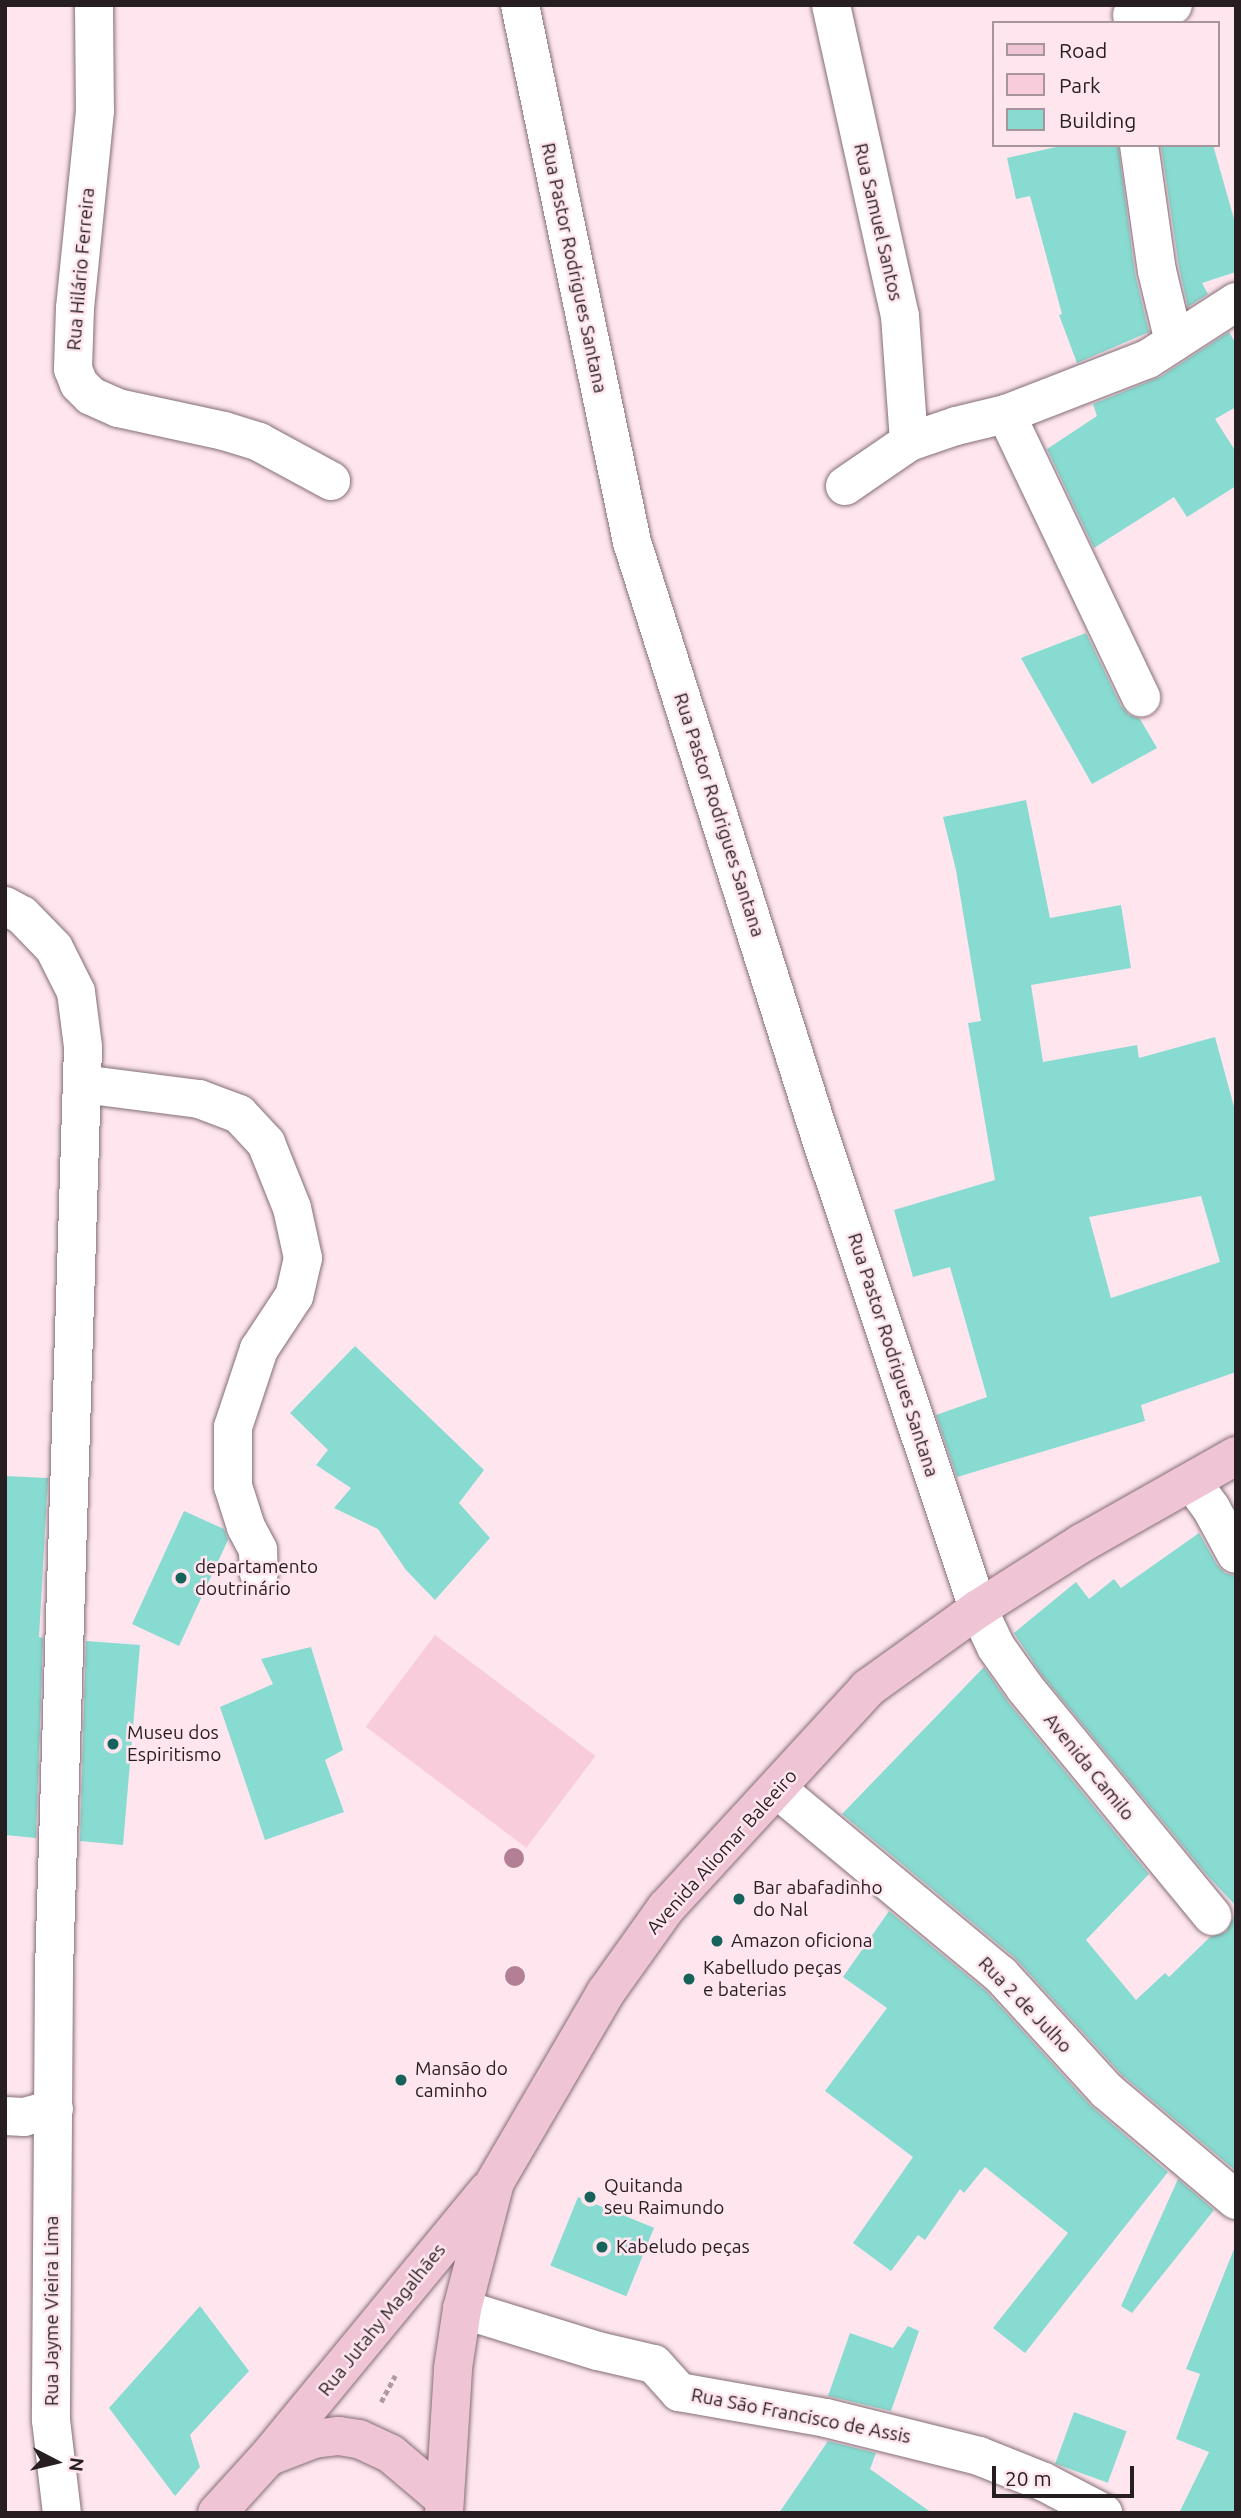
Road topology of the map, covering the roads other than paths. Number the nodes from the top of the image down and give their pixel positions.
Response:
1 (94, 5) edge
2 (520, 5) edge
3 (831, 5) edge
4 (1172, 5) edge
5 (1131, 14) edge
6 (1139, 147) edge
7 (1236, 302) edge
8 (1174, 342) junction
9 (1006, 414) junction
10 (909, 442) junction
11 (331, 481) dead end
12 (845, 486) dead end
13 (1141, 697) dead end
14 (5, 906) edge
15 (82, 1084) junction
16 (1236, 1456) edge
17 (1192, 1482) junction
18 (1236, 1554) edge
19 (259, 1573) dead end
20 (978, 1609) junction
21 (777, 1790) junction
22 (1212, 1916) dead end
23 (54, 2109) junction
24 (5, 2116) edge
25 (495, 2182) junction
26 (1236, 2200) edge
27 (462, 2308) junction
28 (268, 2457) junction
29 (444, 2506) edge
30 (62, 2513) edge
31 (217, 2513) edge
32 (1103, 2513) edge

1 - 11 street, Rua Hilário Ferreira
2 - 20 street, Rua Pastor Rodrigues Santana
3 - 10 street, Rua Samuel Santos
4 - 5 street
6 - 8 street
7 - 8 street
8 - 9 street
9 - 10 street
9 - 13 street
10 - 12 street
14 - 15 street, Rua Jayme Vieira Lima
15 - 19 street
15 - 23 street, Rua Jayme Vieira Lima
16 - 17 main road, Avenida Aliomar Baleeiro
17 - 18 street
17 - 20 main road, Avenida Aliomar Baleeiro
20 - 21 main road, Avenida Aliomar Baleeiro
20 - 22 street, Avenida Camilo
21 - 25 main road, Avenida Aliomar Baleeiro
21 - 26 street, Rua 2 de Julho
23 - 24 street
23 - 30 street, Rua Jayme Vieira Lima
25 - 27 main road, Avenida Aliomar Baleeiro
25 - 28 main road, Rua Jutahy Magalhães
27 - 29 main road, Avenida Aliomar Baleeiro
27 - 32 street, Rua São Francisco de Assis
28 - 29 main road
28 - 31 main road

